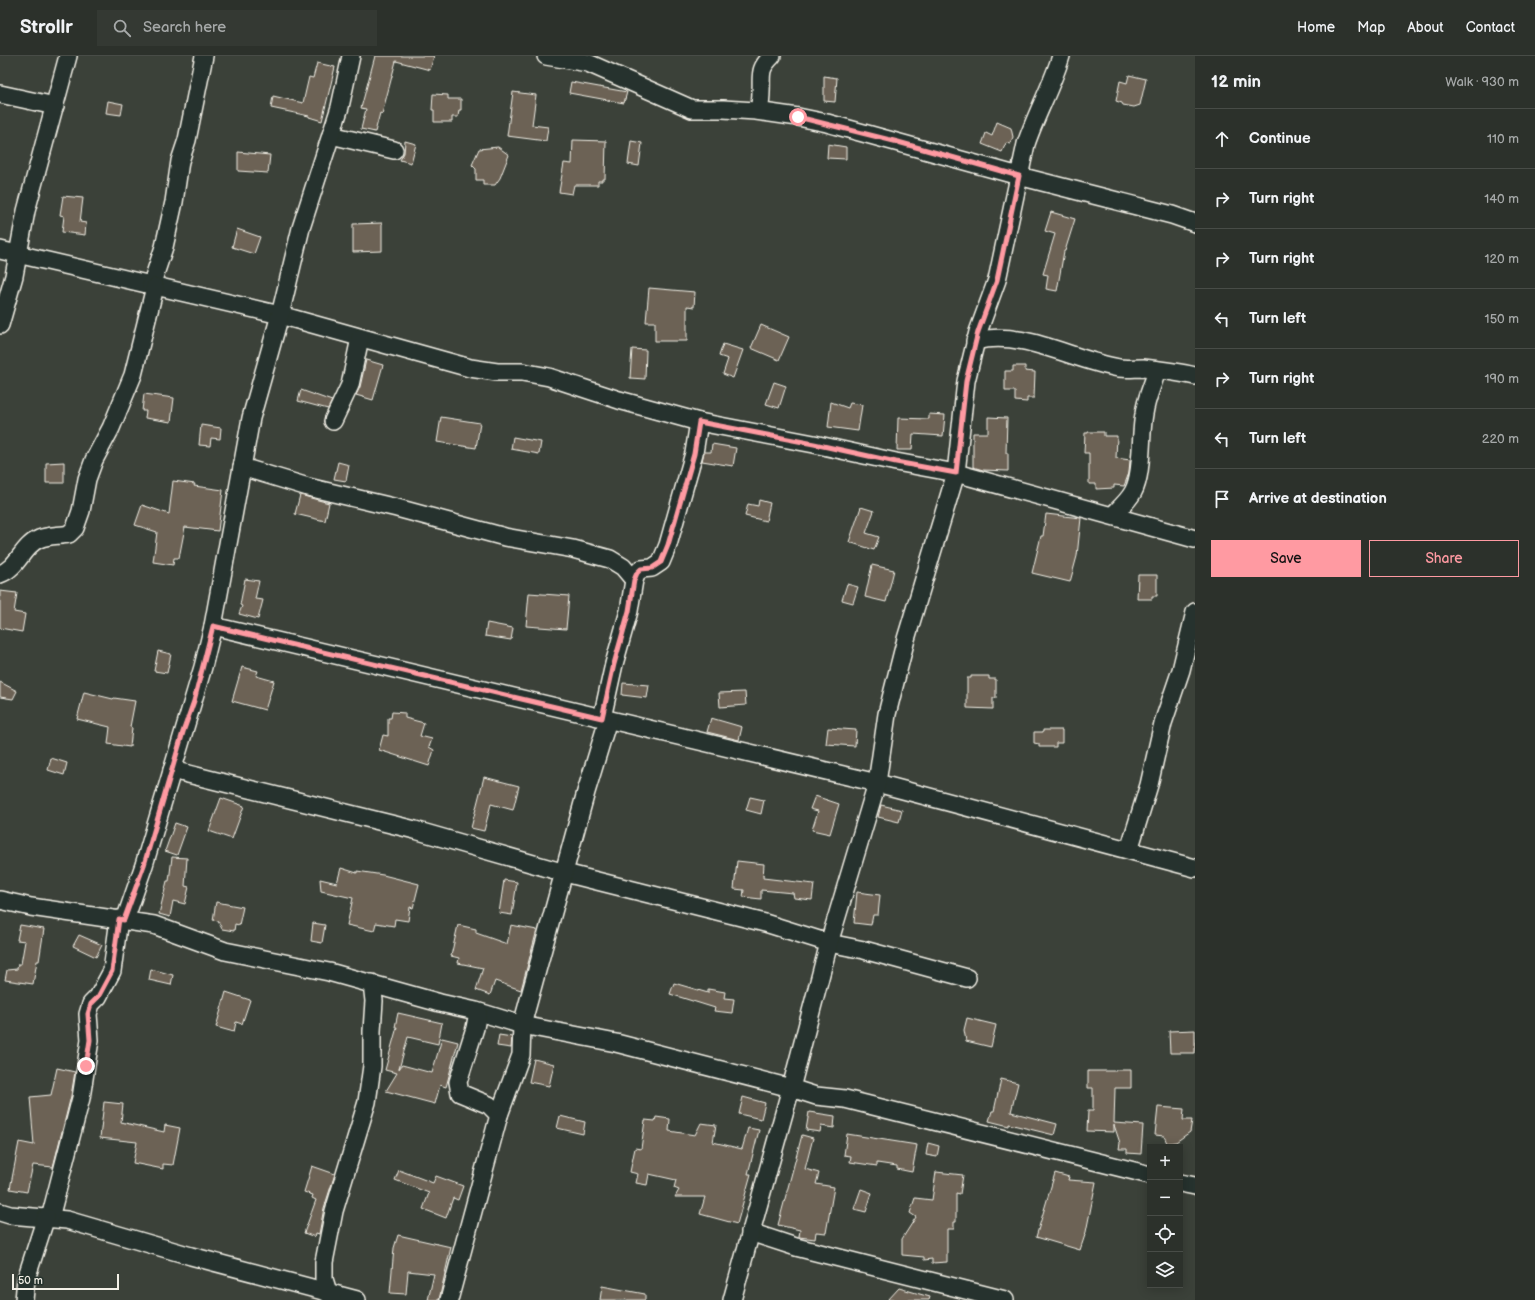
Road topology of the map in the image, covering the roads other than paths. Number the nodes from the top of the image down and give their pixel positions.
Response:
1 (68, 56) edge
2 (204, 56) edge
3 (351, 56) edge
4 (546, 56) edge
5 (772, 56) edge
6 (1061, 56) edge
7 (0, 94) edge
8 (55, 106) junction
9 (759, 111) junction
10 (331, 135) junction
11 (394, 150) dead end
12 (1019, 176) junction
13 (1195, 223) edge
14 (0, 250) edge
15 (18, 255) junction
16 (153, 286) junction
17 (280, 315) junction
18 (0, 325) edge
19 (360, 338) junction
20 (976, 341) junction
21 (1157, 370) junction
22 (1195, 376) edge
23 (333, 421) dead end
24 (699, 422) junction
25 (242, 467) junction
26 (956, 473) junction
27 (1113, 515) junction
28 (1195, 539) edge
29 (0, 574) edge
30 (634, 580) junction
31 (1195, 612) edge
32 (213, 626) junction
33 (605, 719) junction
34 (172, 770) junction
35 (877, 783) junction
36 (1129, 850) junction
37 (1195, 868) edge
38 (565, 873) junction
39 (0, 900) edge
40 (122, 920) junction
41 (829, 943) junction
42 (967, 978) dead end
43 (372, 983) junction
44 (478, 1012) junction
45 (522, 1025) junction
46 (791, 1088) junction
47 (499, 1115) junction
48 (1147, 1174) edge
49 (1183, 1184) edge
50 (1195, 1186) edge
51 (0, 1212) edge
52 (48, 1217) junction
53 (750, 1232) junction
54 (322, 1295) edge
55 (24, 1300) edge
56 (357, 1300) edge
57 (449, 1300) edge
58 (732, 1300) edge
59 (1005, 1300) edge

1 - 8 street
2 - 16 street
3 - 10 street
4 - 9 street
5 - 9 street
6 - 12 street
7 - 8 street
8 - 15 street
9 - 12 street
10 - 11 street
10 - 17 street
12 - 13 street
12 - 20 street
14 - 15 street
15 - 16 street
15 - 18 street
16 - 17 street
16 - 29 street
17 - 19 street
17 - 25 street
19 - 23 street
19 - 24 street
20 - 21 street
20 - 26 street
21 - 22 street
21 - 27 street
24 - 26 street
24 - 30 street
25 - 30 street
25 - 32 street
26 - 27 street
26 - 35 street
27 - 28 street
30 - 33 street
31 - 36 street
32 - 33 street
32 - 34 street
33 - 35 street
33 - 38 street
34 - 38 street
34 - 40 street
35 - 36 street
35 - 41 street
36 - 37 street
38 - 41 street
38 - 45 street
39 - 40 street
40 - 43 street
40 - 52 street
41 - 42 street
41 - 46 street
43 - 44 street
43 - 54 street
44 - 45 street
44 - 47 street
45 - 46 street
45 - 47 street
46 - 48 street
46 - 53 street
47 - 57 street
49 - 50 street
51 - 52 street
52 - 54 street
52 - 55 street
53 - 58 street
53 - 59 street
54 - 56 street

